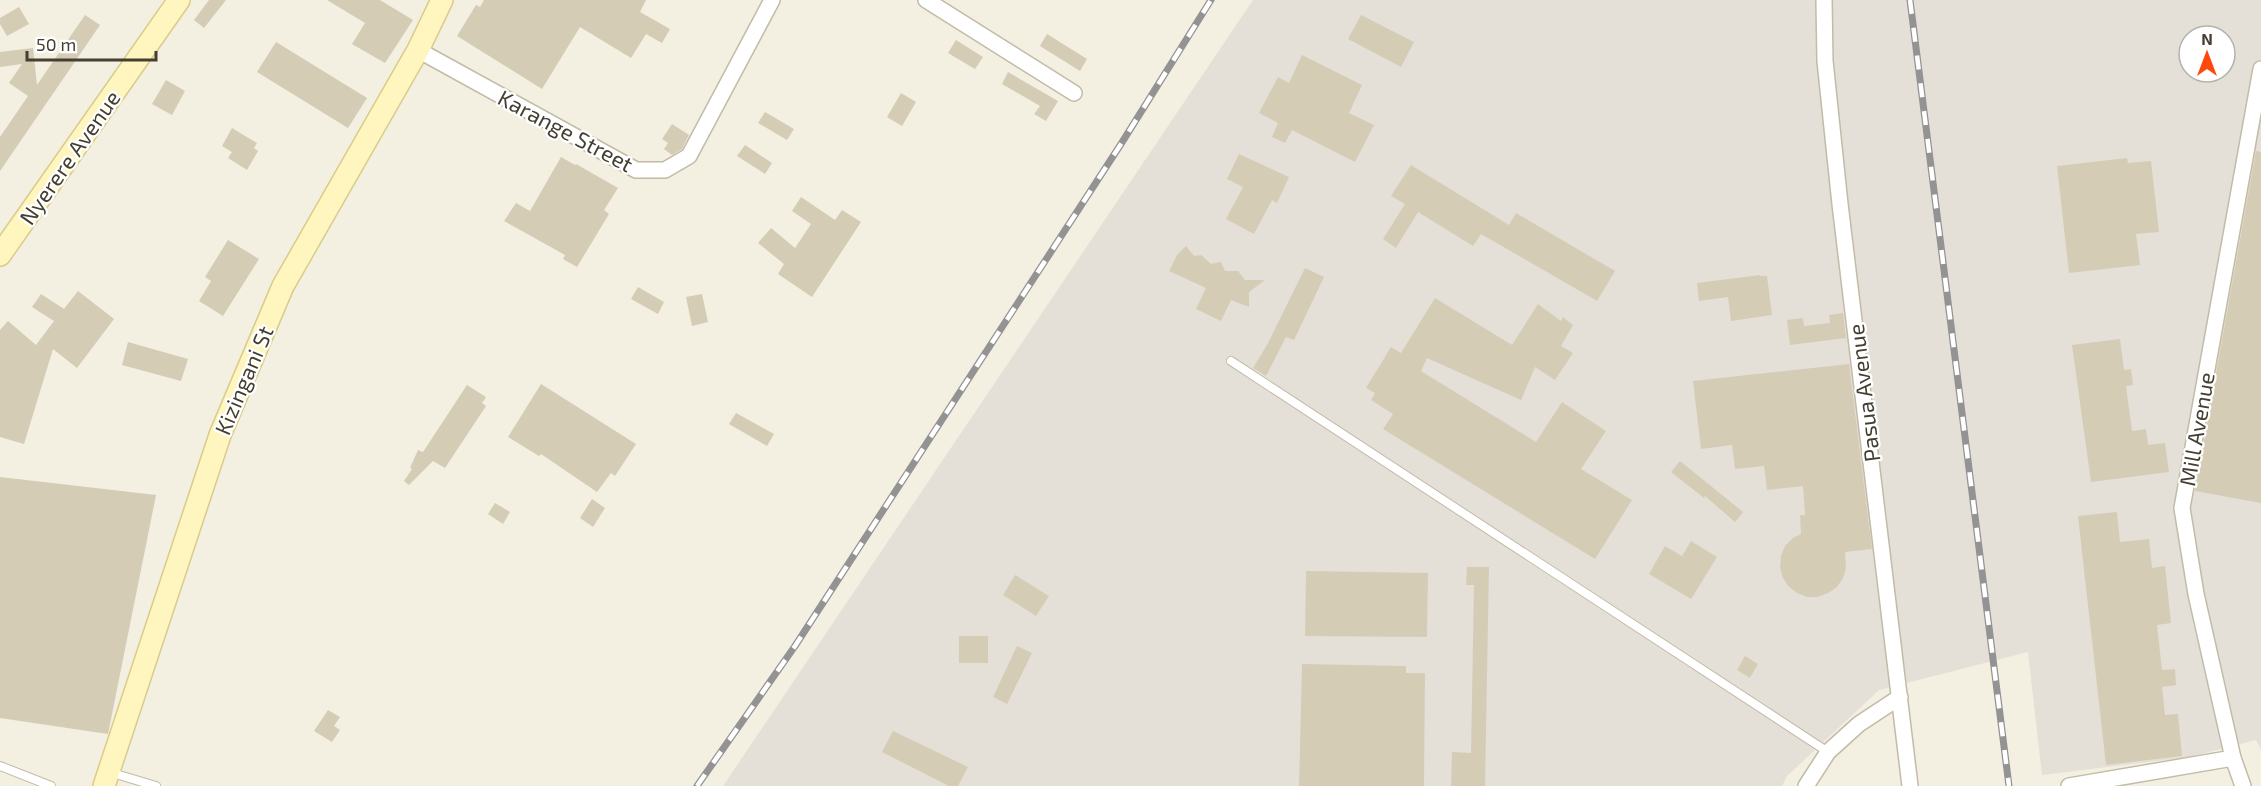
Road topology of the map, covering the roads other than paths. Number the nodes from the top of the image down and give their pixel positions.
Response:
1 (179, 0) edge
2 (442, 0) edge
3 (772, 0) edge
4 (926, 0) edge
5 (1824, 0) edge
6 (418, 50) junction
7 (2261, 69) edge
8 (1074, 93) dead end
9 (0, 255) edge
10 (1230, 361) dead end
11 (1900, 697) junction
12 (1828, 752) junction
13 (0, 766) edge
14 (2237, 772) edge
15 (106, 779) edge
16 (51, 786) edge
17 (156, 786) edge
18 (1806, 786) edge
19 (1910, 786) edge
20 (2069, 786) edge
21 (2229, 786) edge

1 - 9 street, Nyerere Avenue
2 - 6 street, Kizingani St
3 - 6 street, Karange Street
4 - 8 street
5 - 11 street, Pasua Avenue
6 - 15 street, Kizingani St
7 - 14 street, Mill Avenue
10 - 12 lane
11 - 12 street
11 - 19 street, Pasua Avenue
12 - 18 street
13 - 16 lane
14 - 20 street
14 - 21 street
15 - 17 lane

